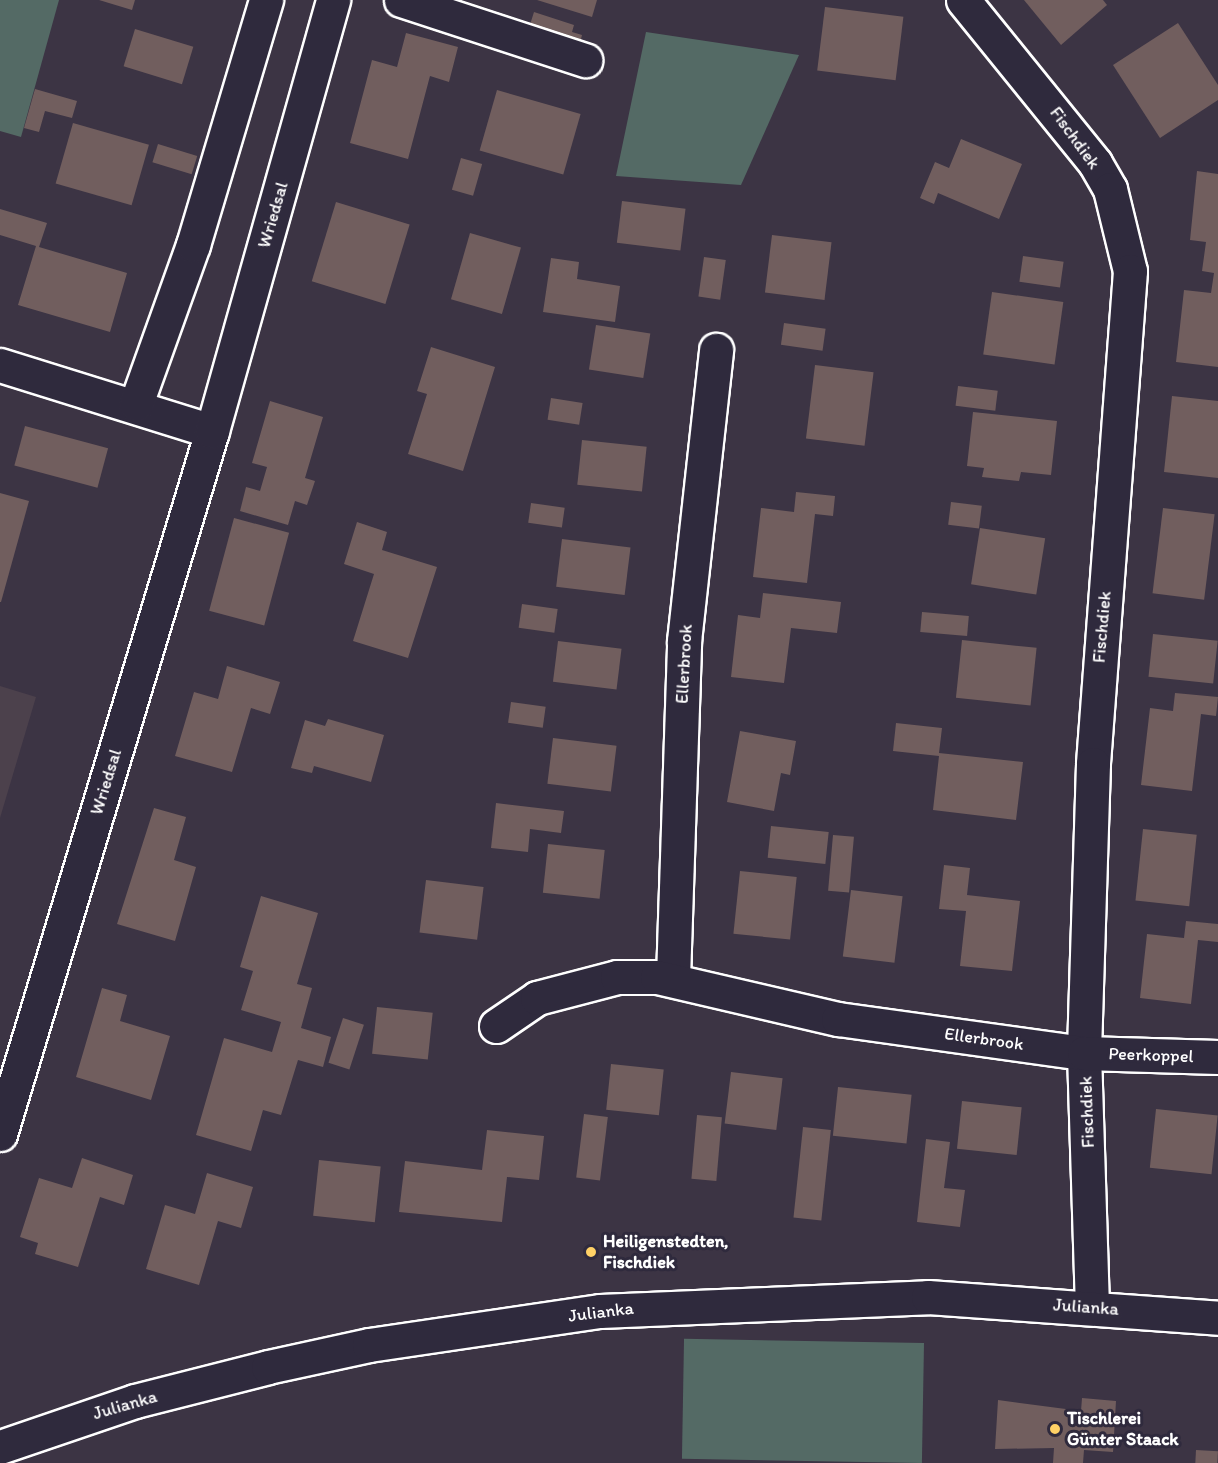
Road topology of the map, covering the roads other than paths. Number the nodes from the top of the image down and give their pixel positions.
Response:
1 (266, 0) edge
2 (333, 0) edge
3 (401, 0) edge
4 (963, 0) edge
5 (585, 60) dead end
6 (716, 351) dead end
7 (0, 365) edge
8 (136, 404) junction
9 (212, 431) junction
10 (673, 978) junction
11 (496, 1026) dead end
12 (1084, 1053) junction
13 (1218, 1057) edge
14 (0, 1134) edge
15 (1092, 1308) junction
16 (1218, 1318) edge
17 (0, 1447) edge

1 - 8 street
2 - 9 street, Wriedsal
3 - 5 street
4 - 12 street, Fischdiek
6 - 10 street, Ellerbrook
7 - 8 street
8 - 9 street
9 - 14 street, Wriedsal
10 - 11 street, Ellerbrook
10 - 12 street, Ellerbrook
12 - 13 street, Peerkoppel
12 - 15 street, Fischdiek
15 - 16 street, Julianka
15 - 17 street, Julianka

